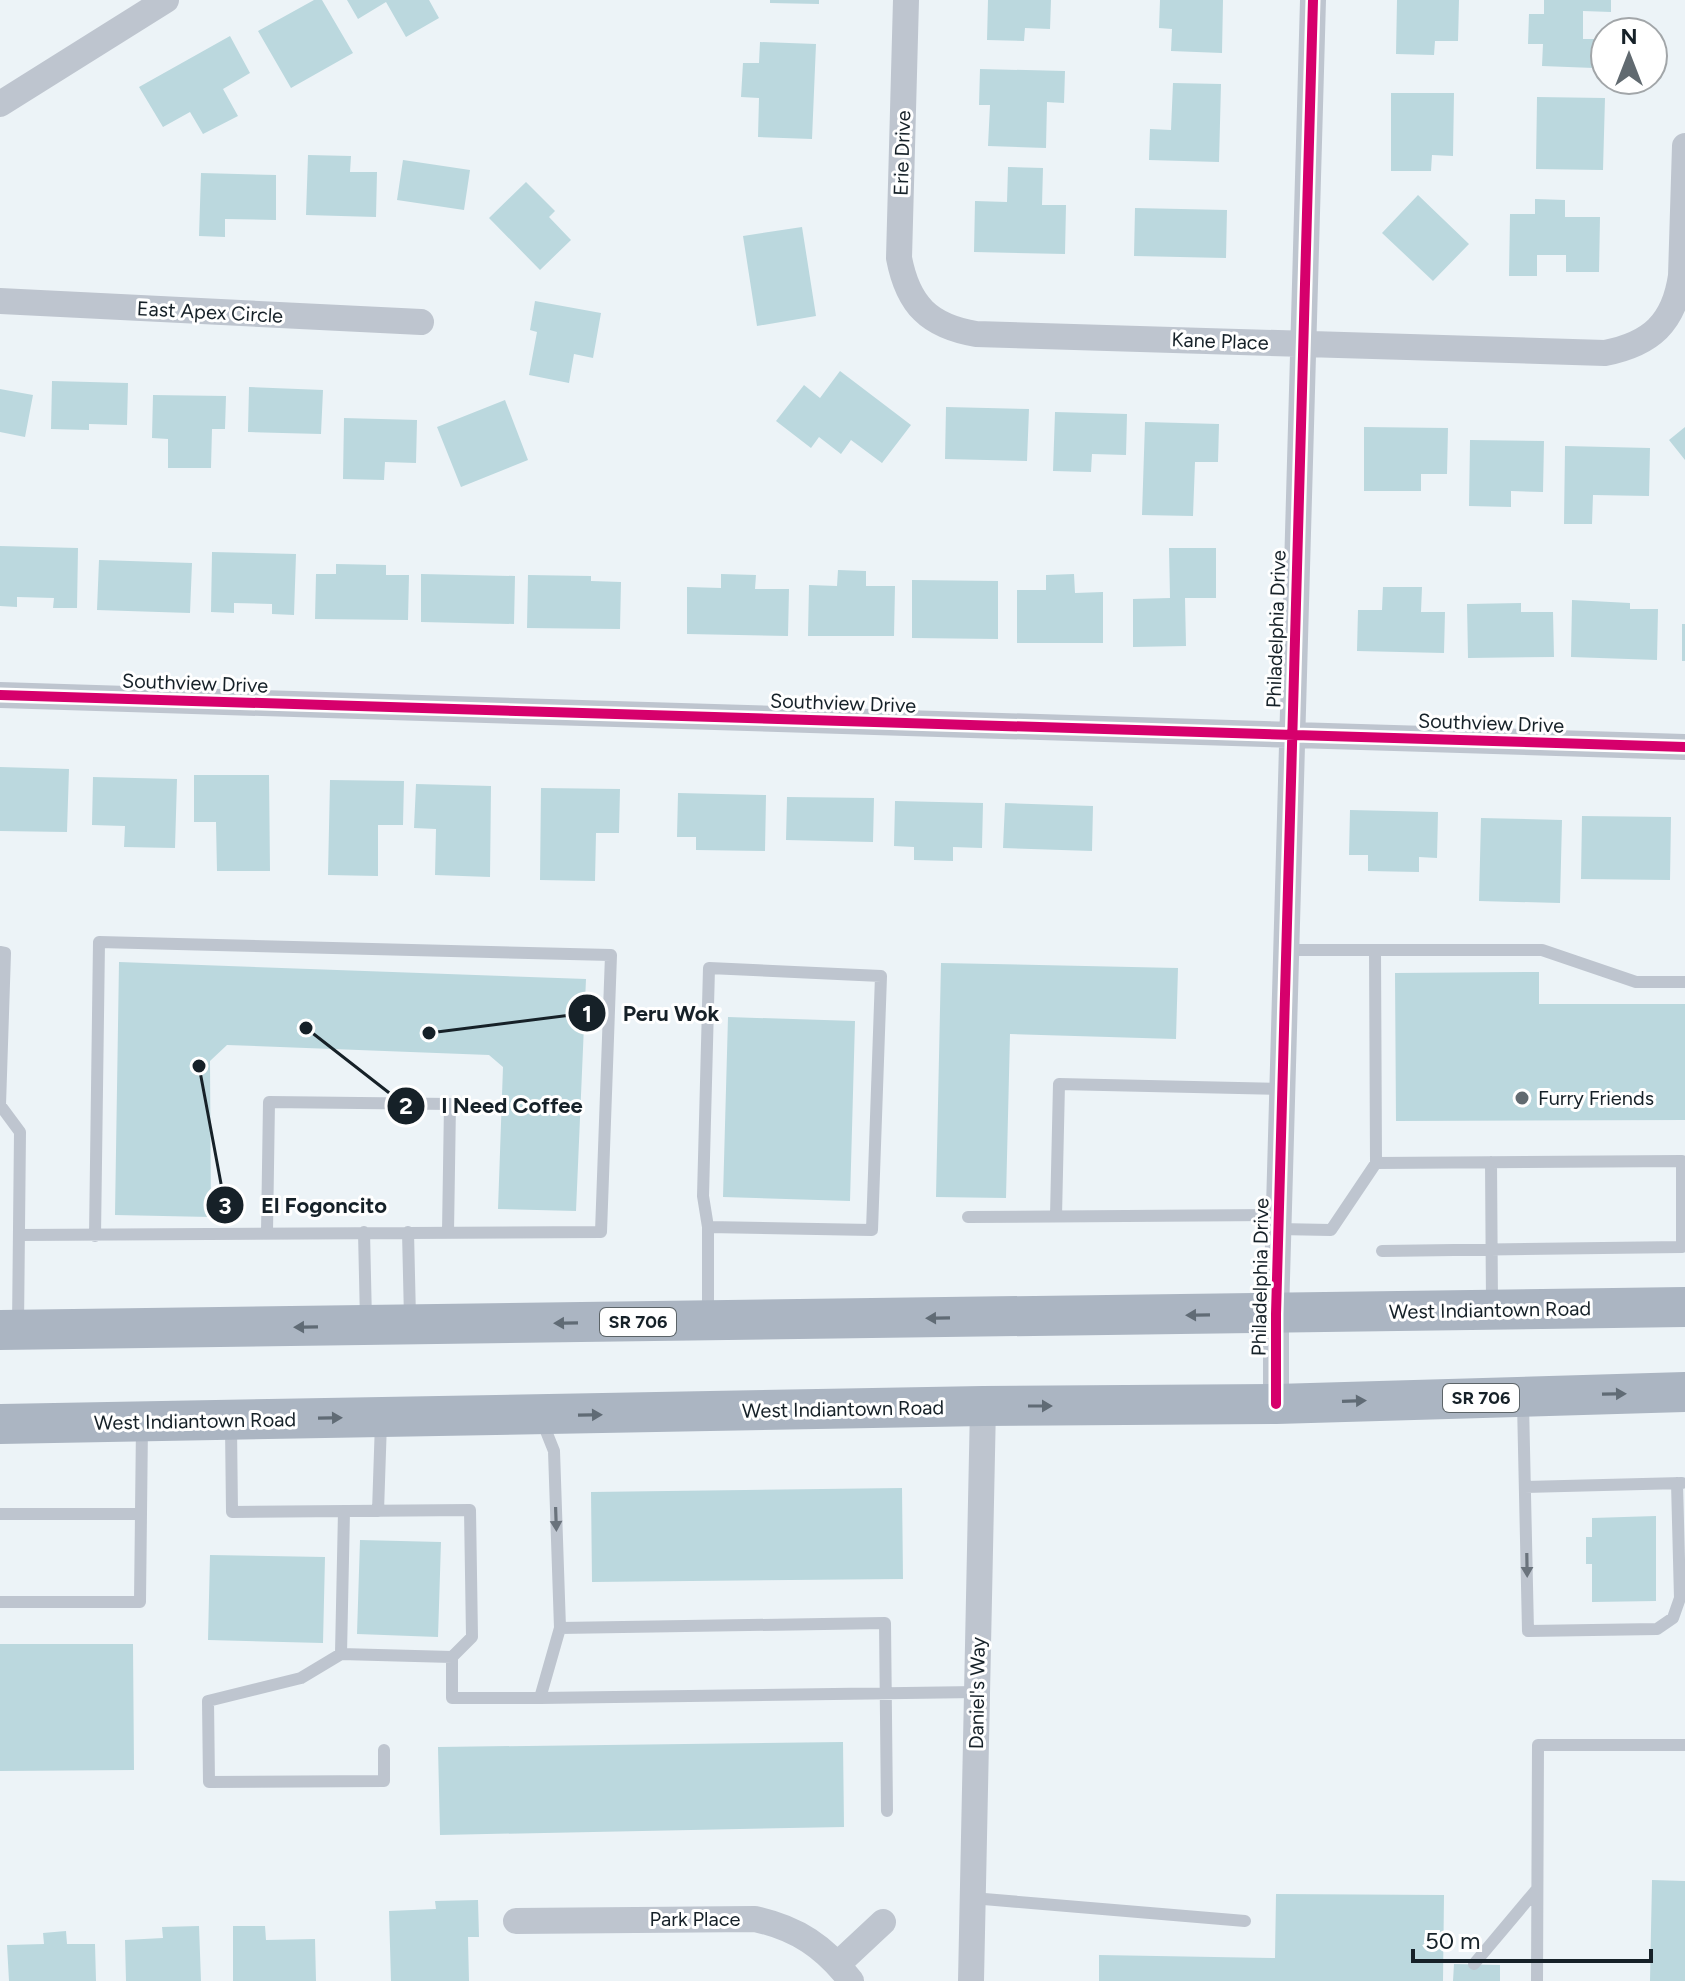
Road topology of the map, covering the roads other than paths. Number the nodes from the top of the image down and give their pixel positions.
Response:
1 (166, 0) edge
2 (906, 0) edge
3 (1313, 0) edge
4 (0, 104) edge
5 (1685, 146) edge
6 (0, 301) edge
7 (915, 303) joint
8 (421, 322) dead end
9 (1302, 344) junction
10 (0, 695) edge
11 (1290, 735) junction
12 (1685, 747) edge
13 (1286, 950) junction
14 (1375, 950) junction
15 (0, 952) edge
16 (1685, 982) edge
17 (1282, 1089) junction
18 (1491, 1162) junction
19 (1376, 1163) junction
20 (1056, 1216) junction
21 (968, 1217) dead end
22 (1278, 1222) junction
23 (708, 1227) junction
24 (267, 1232) junction
25 (364, 1232) junction
26 (408, 1232) junction
27 (448, 1232) junction
28 (19, 1235) junction
29 (95, 1236) junction
30 (1492, 1250) junction
31 (1382, 1251) dead end
32 (1685, 1307) edge
33 (1492, 1310) junction
34 (1276, 1314) junction
35 (708, 1321) junction
36 (410, 1325) junction
37 (366, 1326) junction
38 (9, 1330) edge
39 (1685, 1392) edge
40 (1523, 1396) junction
41 (1276, 1404) junction
42 (983, 1406) junction
43 (540, 1416) junction
44 (381, 1417) junction
45 (231, 1420) junction
46 (142, 1422) junction
47 (0, 1424) edge
48 (1681, 1483) edge
49 (1525, 1487) junction
50 (344, 1511) junction
51 (378, 1511) junction
52 (0, 1514) edge
53 (140, 1514) junction
54 (0, 1602) edge
55 (560, 1628) junction
56 (341, 1654) junction
57 (452, 1657) junction
58 (977, 1692) junction
59 (886, 1693) junction
60 (540, 1698) junction
61 (1685, 1745) edge
62 (384, 1750) dead end
63 (887, 1811) dead end
64 (1537, 1889) junction
65 (972, 1898) junction
66 (516, 1921) dead end
67 (1245, 1921) dead end
68 (883, 1922) dead end
69 (1474, 1964) dead end
70 (844, 1973) edge
71 (971, 1981) edge
72 (1537, 1981) edge

1 - 4 street
2 - 7 street, Erie Drive
3 - 9 street, Philadelphia Drive
5 - 9 street, Kane Place
6 - 8 street, East Apex Circle
7 - 9 street, Kane Place
9 - 11 street, Philadelphia Drive
10 - 11 street, Southview Drive
11 - 12 street, Southview Drive
11 - 13 street, Philadelphia Drive
13 - 14 lane
13 - 17 street, Philadelphia Drive
14 - 16 lane
14 - 19 lane
15 - 28 lane
17 - 20 lane
17 - 22 street, Philadelphia Drive
18 - 19 lane
18 - 30 lane
18 - 30 lane
19 - 22 lane
20 - 21 lane
20 - 22 lane
22 - 34 street, Philadelphia Drive
23 - 23 lane
23 - 35 lane
24 - 25 lane
24 - 27 lane
24 - 29 lane
25 - 26 lane
25 - 37 lane
26 - 27 lane
26 - 36 lane
27 - 29 lane
28 - 29 lane
28 - 38 lane
30 - 31 lane
30 - 33 lane
32 - 33 main road, West Indiantown Road / SR 706
33 - 34 main road, West Indiantown Road / SR 706
34 -> 35 main road, West Indiantown Road / SR 706
34 - 41 street, Philadelphia Drive
35 -> 36 main road, West Indiantown Road / SR 706
36 - 37 main road, West Indiantown Road / SR 706
37 -> 38 main road, West Indiantown Road / SR 706
40 -> 39 main road, West Indiantown Road / SR 706
41 -> 40 main road, West Indiantown Road / SR 706
40 - 49 lane
42 -> 41 main road, West Indiantown Road / SR 706
43 -> 42 main road, West Indiantown Road / SR 706
42 - 58 street, Daniel's Way
43 - 44 main road, West Indiantown Road / SR 706
43 -> 55 lane
45 -> 44 main road, West Indiantown Road / SR 706
44 - 51 lane
45 - 46 main road, West Indiantown Road / SR 706
45 - 50 lane
46 - 47 main road, West Indiantown Road / SR 706
46 - 53 lane
48 - 49 lane
49 -> 48 lane
50 - 51 lane
50 - 56 lane
51 - 57 lane
52 - 53 lane
53 - 54 lane
55 - 59 lane
55 - 60 lane
56 - 57 lane
56 - 62 lane
57 - 60 lane
58 - 59 lane
58 - 65 street, Daniel's Way
59 - 60 lane
59 - 63 lane
61 - 64 lane
64 - 69 lane
64 - 72 lane
65 - 67 lane
65 - 71 street, Daniel's Way
66 - 70 street, Park Place
68 - 70 street

